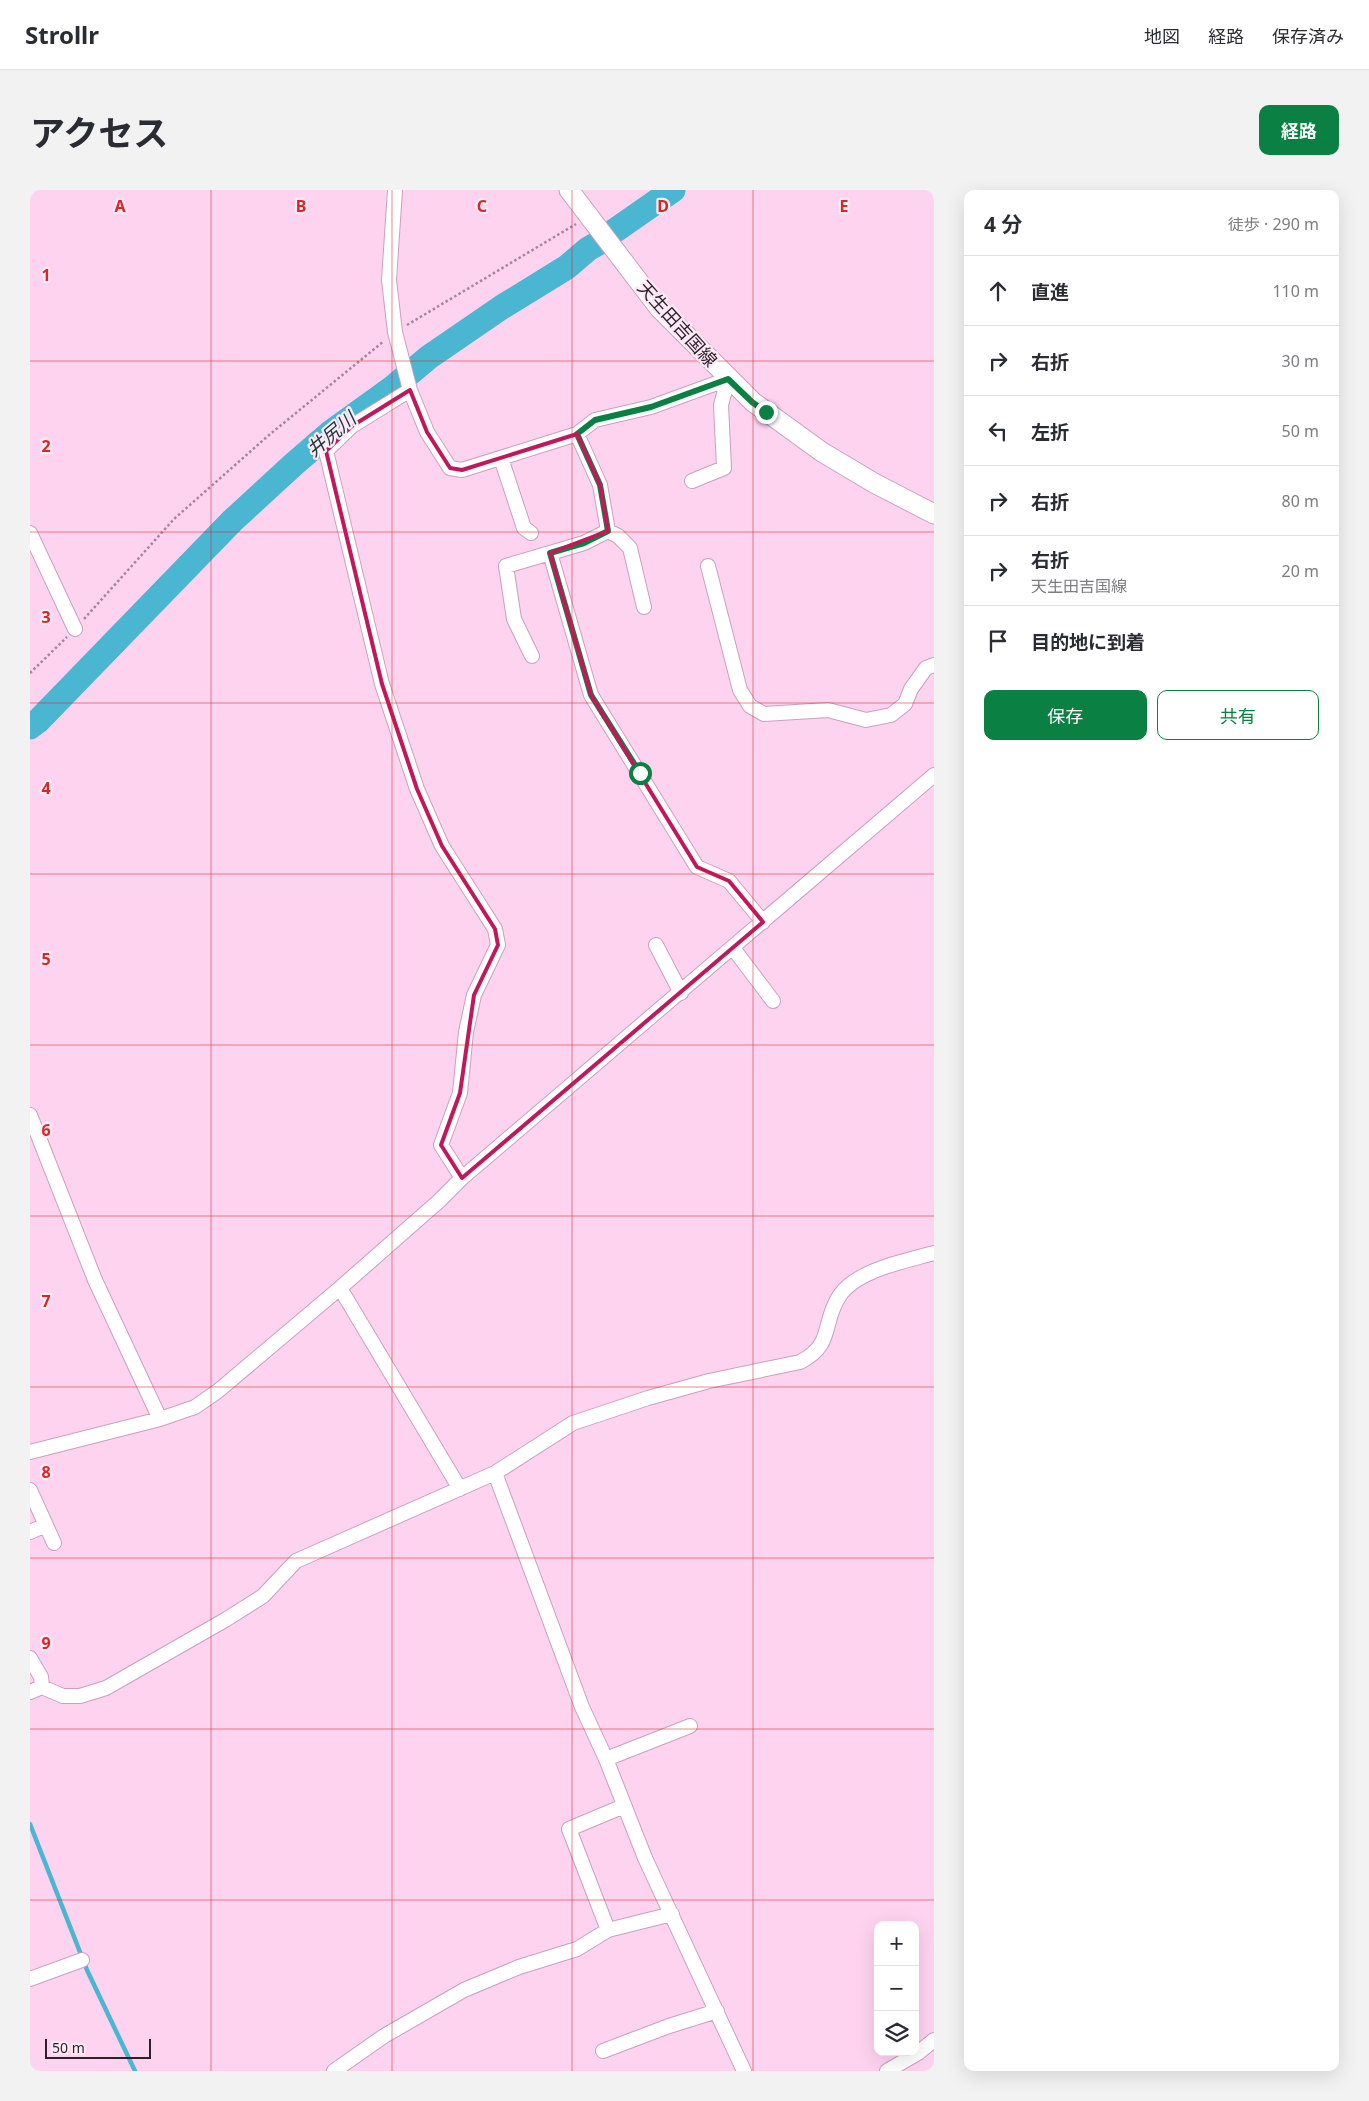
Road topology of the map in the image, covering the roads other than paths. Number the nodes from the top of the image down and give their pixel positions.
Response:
1 (395, 190) edge
2 (569, 190) edge
3 (728, 379) junction
4 (410, 388) junction
5 (577, 434) junction
6 (501, 458) junction
7 (692, 481) dead end
8 (934, 514) edge
9 (608, 531) junction
10 (531, 532) dead end
11 (30, 533) edge
12 (550, 553) junction
13 (708, 566) dead end
14 (644, 607) dead end
15 (75, 629) road end
16 (532, 656) dead end
17 (934, 666) edge
18 (934, 775) edge
19 (763, 922) junction
20 (656, 945) dead end
21 (733, 948) junction
22 (680, 993) junction
23 (773, 1001) dead end
24 (30, 1115) edge
25 (462, 1178) junction
26 (934, 1253) edge
27 (340, 1288) junction
28 (160, 1419) junction
29 (30, 1452) edge
30 (495, 1473) junction
31 (460, 1489) junction
32 (30, 1490) edge
33 (46, 1525) junction
34 (30, 1532) edge
35 (54, 1543) dead end
36 (30, 1658) edge
37 (36, 1689) edge
38 (690, 1726) dead end
39 (606, 1759) junction
40 (624, 1806) junction
41 (672, 1914) junction
42 (608, 1930) junction
43 (82, 1960) dead end
44 (30, 1979) edge
45 (717, 2011) junction
46 (934, 2040) edge
47 (603, 2051) dead end
48 (334, 2071) edge
49 (744, 2071) edge
50 (887, 2071) edge

1 - 4 street
2 - 3 main road, 天生田吉国線
3 - 5 street
3 - 7 street
3 - 8 main road, 天生田吉国線
4 - 6 street
4 - 25 street
5 - 6 street
5 - 9 street
6 - 10 street
9 - 12 street
9 - 14 street
11 - 15 street
12 - 16 street
12 - 19 street
13 - 17 street
18 - 19 street
19 - 21 street
20 - 22 street
21 - 22 street
21 - 23 street
22 - 25 street
24 - 28 street
25 - 27 street
26 - 30 street
27 - 28 street
27 - 31 street
28 - 29 street
30 - 31 street
30 - 39 street
31 - 37 street
32 - 33 street
33 - 34 street
33 - 35 street
36 - 37 street
38 - 39 street
39 - 40 street
40 - 41 street
40 - 42 street
41 - 42 street
41 - 45 street
42 - 48 street
43 - 44 street
45 - 47 street
45 - 49 street
46 - 50 street

